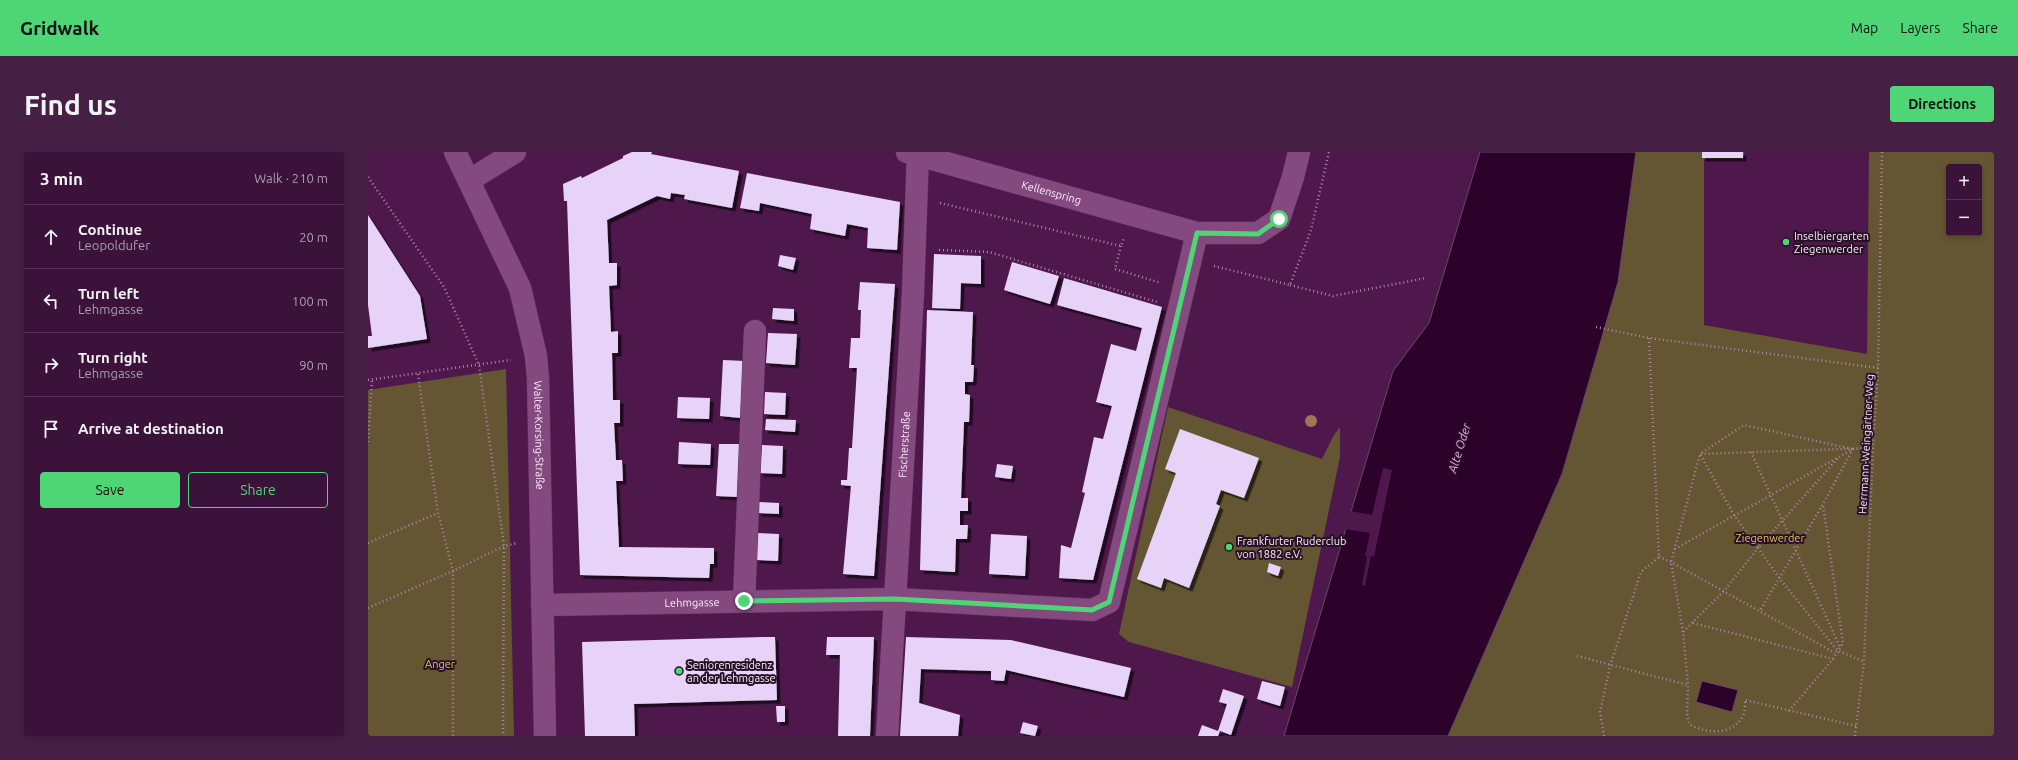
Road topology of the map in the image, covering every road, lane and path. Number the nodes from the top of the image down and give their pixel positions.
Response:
1 (455, 152) edge
2 (515, 152) edge
3 (1299, 152) edge
4 (1882, 152) edge
5 (914, 153) edge
6 (368, 177) edge
7 (470, 180) junction
8 (916, 197) junction
9 (1131, 214) junction
10 (1197, 233) junction
11 (1121, 246) junction
12 (914, 249) junction
13 (1426, 278) dead end
14 (1290, 285) dead end
15 (1182, 300) junction
16 (1596, 327) dead end
17 (755, 331) dead end
18 (1649, 338) junction
19 (536, 356) junction
20 (479, 365) junction
21 (1878, 368) junction
22 (418, 374) junction
23 (368, 380) edge
24 (372, 380) junction
25 (368, 442) edge
26 (1873, 448) junction
27 (1853, 449) junction
28 (1751, 452) junction
29 (1700, 454) junction
30 (1838, 457) junction
31 (1770, 495) junction
32 (1823, 504) junction
33 (438, 513) junction
34 (1734, 515) junction
35 (1782, 521) junction
36 (368, 543) edge
37 (504, 546) junction
38 (1758, 548) junction
39 (1675, 549) junction
40 (1796, 551) junction
41 (1659, 557) junction
42 (1672, 562) junction
43 (453, 571) junction
44 (1780, 579) junction
45 (1724, 591) junction
46 (895, 599) junction
47 (744, 601) junction
48 (542, 605) junction
49 (368, 608) edge
50 (1760, 611) junction
51 (1693, 623) junction
52 (1683, 632) junction
53 (1840, 647) junction
54 (1836, 652) junction
55 (1577, 656) dead end
56 (1833, 658) junction
57 (1864, 662) junction
58 (1610, 666) junction
59 (1688, 685) junction
60 (1789, 711) junction
61 (1856, 726) junction
62 (453, 736) edge
63 (503, 736) edge
64 (545, 736) edge
65 (887, 736) edge
66 (1604, 736) edge
67 (1855, 736) edge

1 - 7 street, Walter-Korsing-Straße
2 - 7 street
3 - 10 street, Kellenspring
4 - 21 path, Herrmann-Weingärtner-Weg
5 - 8 street, Fischerstraße
5 - 9 street, Kellenspring
6 - 20 path
7 - 19 street, Walter-Korsing-Straße
8 - 11 path
8 - 12 street, Fischerstraße
9 - 10 street, Kellenspring
9 - 11 path
10 - 15 street, Lehmgasse
11 - 15 path
12 - 15 path
12 - 46 street, Fischerstraße
13 - 14 path
15 - 46 street, Lehmgasse
16 - 18 path
17 - 47 street
18 - 21 path
18 - 41 path
19 - 20 path
19 - 48 street, Walter-Korsing-Straße
20 - 22 path
20 - 37 path
21 - 26 path, Herrmann-Weingärtner-Weg
22 - 24 path
22 - 33 path
23 - 24 path
24 - 25 path
26 - 27 path
26 - 57 path, Herrmann-Weingärtner-Weg
27 - 28 path
27 - 29 path
27 - 30 path
27 - 32 path
28 - 29 path
28 - 31 path
29 - 34 path
29 - 39 path
30 - 31 path
30 - 35 path
31 - 34 path
31 - 35 path
32 - 40 path
32 - 53 path
33 - 36 path
33 - 43 path
34 - 38 path
34 - 39 path
35 - 38 path
35 - 40 path
37 - 43 path
37 - 63 path
38 - 44 path
38 - 45 path
39 - 42 path
40 - 44 path
40 - 53 path
41 - 42 path
41 - 58 path
42 - 45 path
42 - 52 path
43 - 49 path
43 - 62 path
44 - 50 path
44 - 54 path
45 - 50 path
45 - 51 path
46 - 47 street, Lehmgasse
46 - 65 street, Fischerstraße
47 - 48 street, Lehmgasse
48 - 64 street, Walter-Korsing-Straße
50 - 54 path
51 - 52 path
51 - 56 path
52 - 59 path
53 - 54 path
54 - 56 path
54 - 57 path
55 - 58 path
56 - 60 path
57 - 61 path, Herrmann-Weingärtner-Weg
58 - 59 path
58 - 66 path
59 - 60 path
60 - 61 path
61 - 67 path, Herrmann-Weingärtner-Weg

